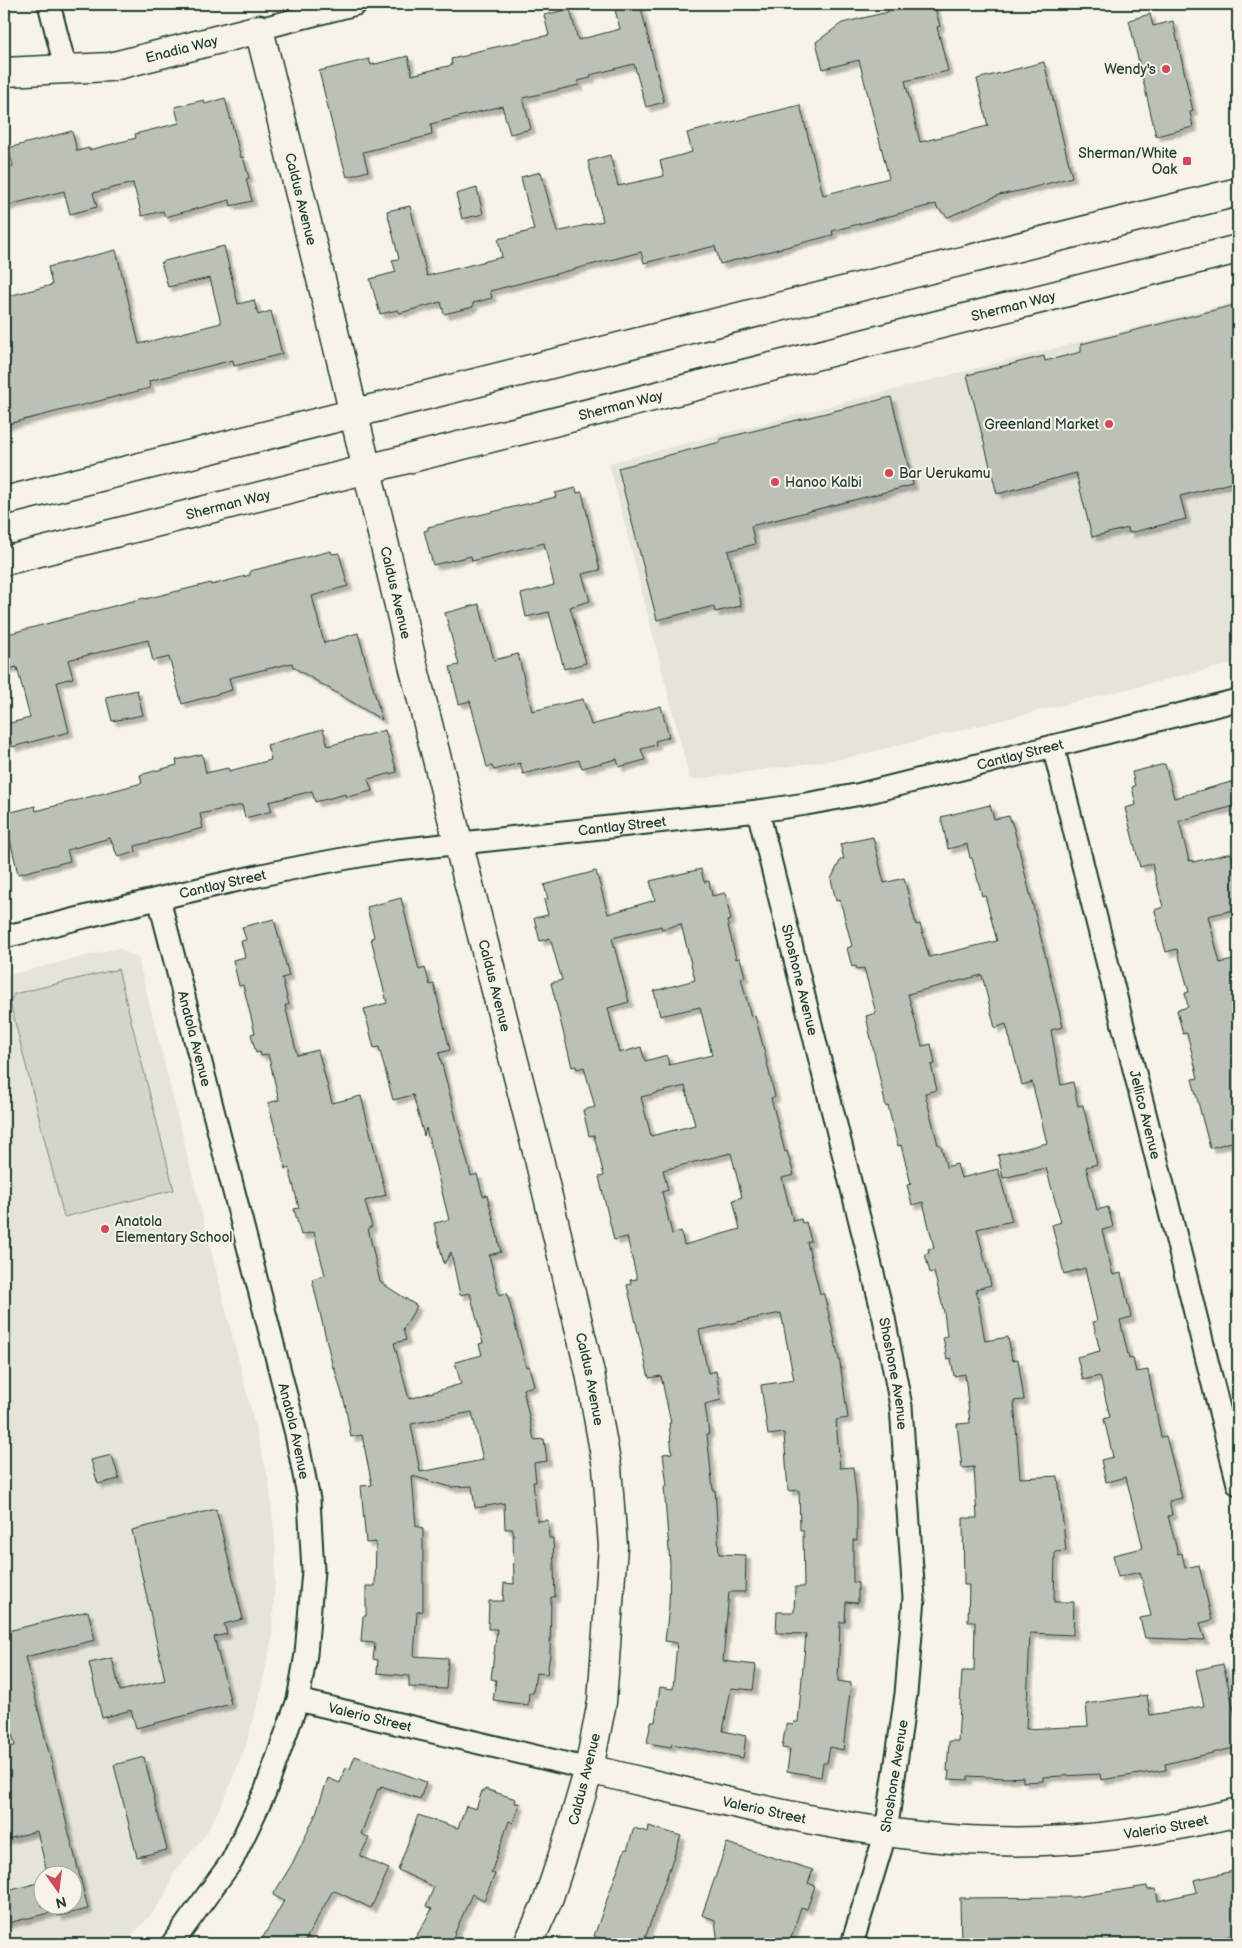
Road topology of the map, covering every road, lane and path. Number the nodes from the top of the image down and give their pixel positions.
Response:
1 (50, 4) edge
2 (356, 4) edge
3 (259, 29) junction
4 (66, 70) junction
5 (4, 72) edge
6 (1238, 192) edge
7 (1238, 249) edge
8 (352, 414) junction
9 (366, 470) junction
10 (4, 501) edge
11 (4, 561) edge
12 (1238, 700) edge
13 (1053, 746) junction
14 (758, 811) junction
15 (458, 844) junction
16 (159, 898) junction
17 (4, 938) edge
18 (1238, 1484) edge
19 (298, 1700) junction
20 (589, 1769) junction
21 (1238, 1812) edge
22 (886, 1832) junction
23 (172, 1944) edge
24 (528, 1944) edge
25 (852, 1944) edge

1 - 4 street
2 - 3 street, Enadia Way
3 - 4 street, Enadia Way
3 - 8 street, Caldus Avenue
4 - 5 street, Enadia Way
6 - 8 street
7 - 9 street, Sherman Way
8 - 9 street, Caldus Avenue
8 - 10 street
9 - 11 street, Sherman Way
9 - 15 street, Caldus Avenue
12 - 13 street, Cantlay Street
13 - 14 street, Cantlay Street
13 - 18 street, Jellico Avenue
14 - 15 street, Cantlay Street
14 - 22 street, Shoshone Avenue
15 - 16 street, Cantlay Street
15 - 20 street, Caldus Avenue
16 - 17 street, Cantlay Street
16 - 19 street, Anatola Avenue
19 - 20 street, Valerio Street
19 - 23 street, Anatola Avenue
20 - 22 street, Valerio Street
20 - 24 street, Caldus Avenue
21 - 22 street, Valerio Street
22 - 25 street, Shoshone Avenue

